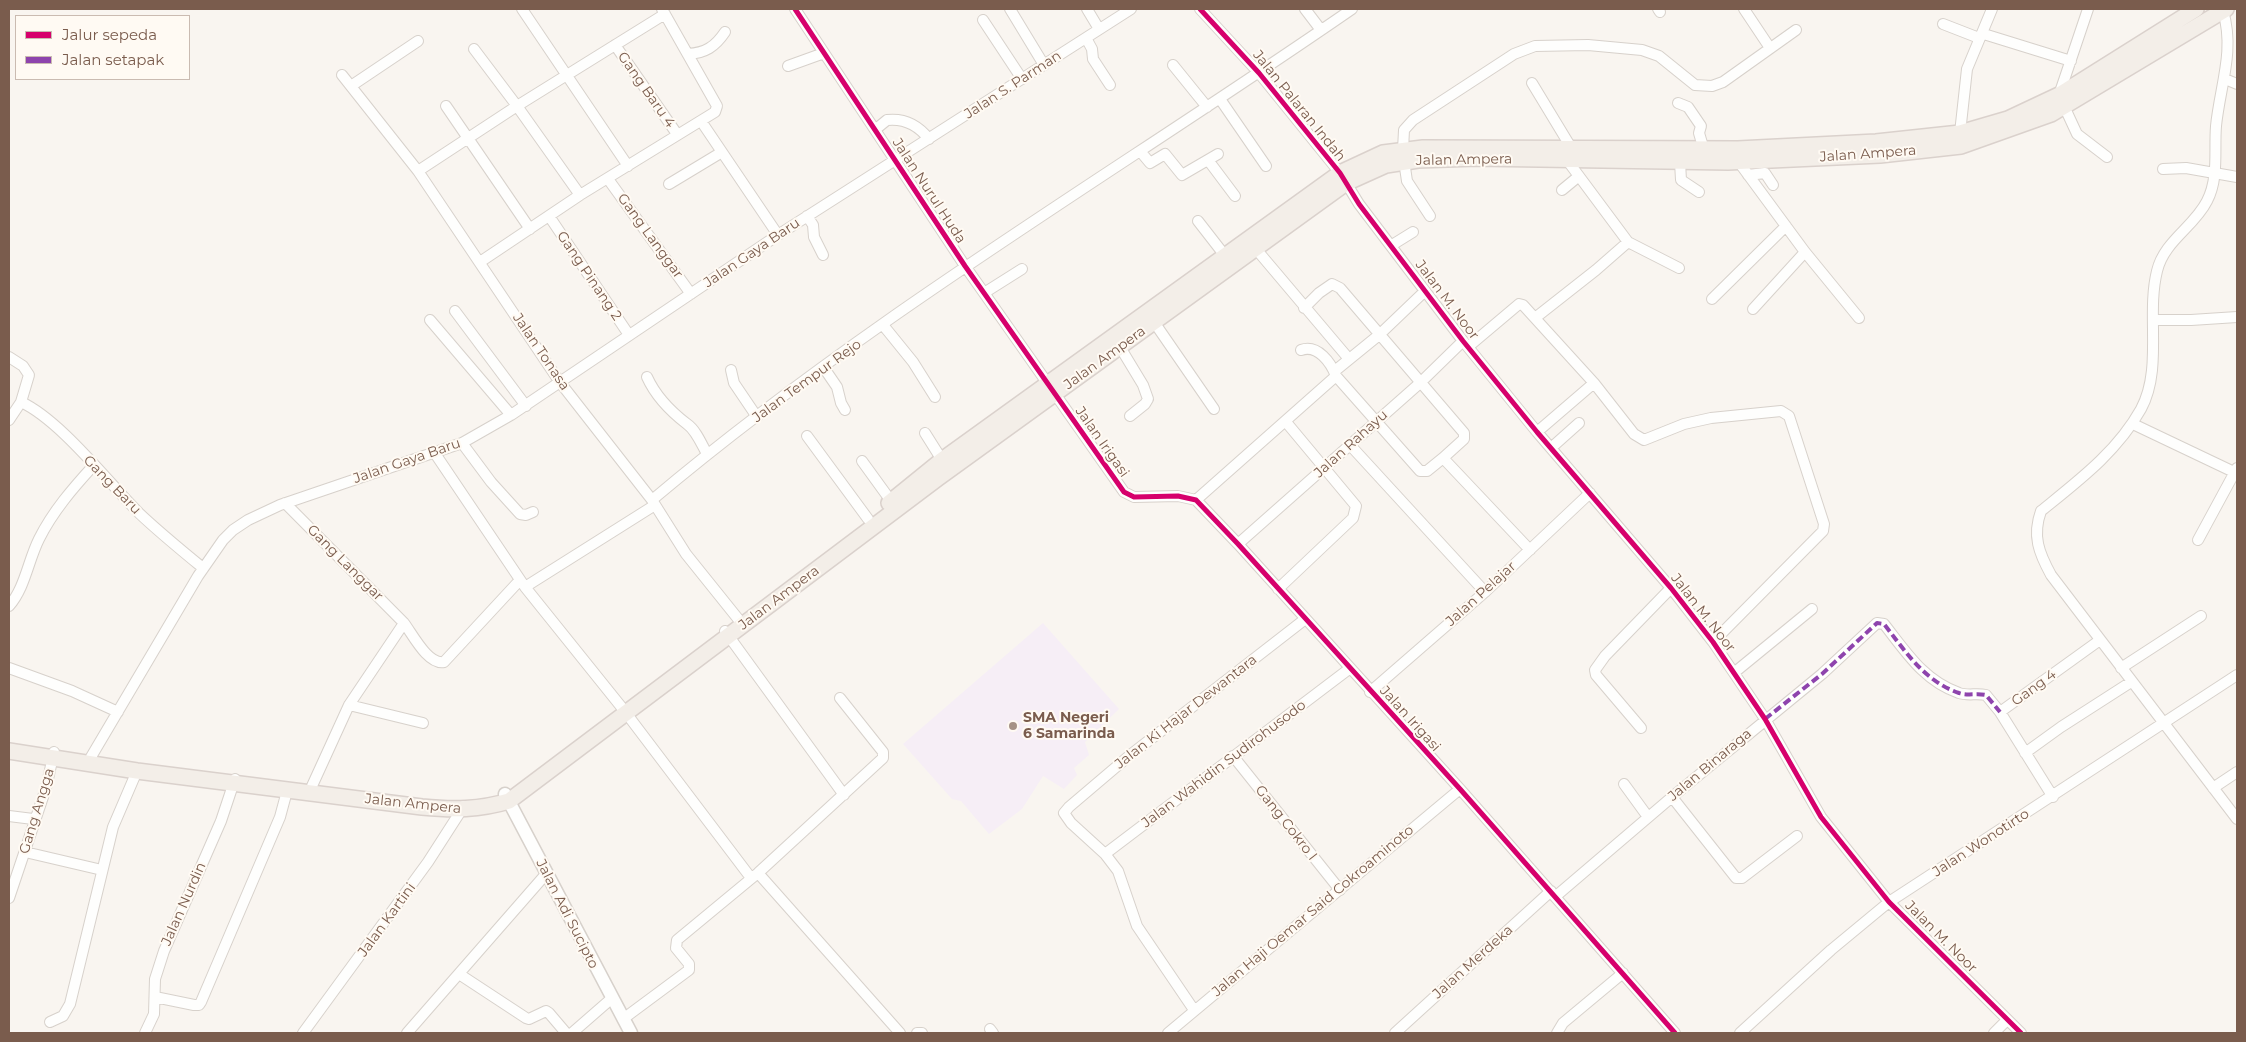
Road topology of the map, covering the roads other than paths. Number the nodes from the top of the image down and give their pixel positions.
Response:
1 (522, 9) edge
2 (795, 9) edge
3 (1010, 9) edge
4 (1087, 9) edge
5 (1131, 9) edge
6 (1200, 9) edge
7 (1305, 9) edge
8 (1352, 9) edge
9 (1744, 9) edge
10 (1992, 9) edge
11 (2088, 9) edge
12 (2196, 9) edge
13 (2224, 10) edge
14 (664, 11) edge
15 (983, 20) dead end
16 (1943, 24) dead end
17 (1099, 29) junction
18 (1321, 30) junction
19 (1796, 30) dead end
20 (725, 32) dead end
21 (1983, 36) junction
22 (1086, 38) junction
23 (418, 41) dead end
24 (2233, 42) edge
25 (615, 45) junction
26 (1770, 48) junction
27 (474, 49) dead end
28 (824, 53) junction
29 (688, 54) junction
30 (2071, 61) junction
31 (1044, 65) junction
32 (1173, 65) dead end
33 (788, 66) dead end
34 (1259, 73) junction
35 (342, 75) dead end
36 (567, 76) junction
37 (1022, 79) junction
38 (2225, 79) junction
39 (1532, 83) dead end
40 (2237, 84) edge
41 (1110, 85) dead end
42 (350, 86) junction
43 (1220, 99) junction
44 (2062, 100) junction
45 (1678, 103) dead end
46 (446, 106) dead end
47 (517, 106) junction
48 (1208, 107) junction
49 (701, 121) junction
50 (876, 129) junction
51 (1960, 133) junction
52 (677, 134) junction
53 (468, 138) junction
54 (928, 139) junction
55 (1156, 141) junction
56 (1704, 150) junction
57 (1140, 151) junction
58 (722, 152) junction
59 (1164, 154) junction
60 (1218, 154) dead end
61 (1570, 154) junction
62 (1403, 155) junction
63 (1663, 155) junction
64 (2108, 157) dead end
65 (1208, 160) junction
66 (1738, 161) junction
67 (1680, 162) junction
68 (890, 163) junction
69 (628, 166) junction
70 (1266, 166) dead end
71 (2163, 169) dead end
72 (418, 172) junction
73 (2214, 173) junction
74 (1748, 175) junction
75 (1579, 176) junction
76 (2237, 177) edge
77 (1343, 178) junction
78 (608, 179) junction
79 (669, 184) dead end
80 (1773, 185) dead end
81 (1562, 190) dead end
82 (1699, 192) dead end
83 (580, 195) junction
84 (1235, 196) dead end
85 (549, 216) junction
86 (806, 216) junction
87 (1430, 216) dead end
88 (1198, 221) dead end
89 (1786, 226) junction
90 (530, 229) junction
91 (1413, 232) dead end
92 (778, 235) junction
93 (1628, 242) junction
94 (1392, 245) junction
95 (1256, 249) junction
96 (1805, 252) junction
97 (823, 255) dead end
98 (1226, 257) junction
99 (480, 262) junction
100 (965, 266) junction
101 (1022, 268) dead end
102 (1678, 268) dead end
103 (1425, 291) junction
104 (984, 293) junction
105 (691, 294) junction
106 (1712, 299) dead end
107 (1304, 308) junction
108 (1753, 309) dead end
109 (455, 311) dead end
110 (2237, 317) edge
111 (1535, 318) junction
112 (1859, 318) dead end
113 (430, 320) dead end
114 (2153, 320) junction
115 (1154, 322) junction
116 (883, 325) junction
117 (629, 335) junction
118 (1378, 335) junction
119 (1465, 344) junction
120 (1120, 347) junction
121 (1301, 350) dead end
122 (9, 357) edge
123 (1349, 359) junction
124 (824, 368) junction
125 (731, 370) dead end
126 (1336, 373) junction
127 (647, 377) dead end
128 (560, 381) junction
129 (1420, 383) junction
130 (1594, 383) junction
131 (1051, 389) junction
132 (935, 397) dead end
133 (21, 402) junction
134 (526, 406) junction
135 (1214, 409) dead end
136 (845, 410) dead end
137 (510, 415) junction
138 (1130, 416) dead end
139 (757, 417) junction
140 (9, 420) edge
141 (1286, 422) junction
142 (1376, 422) junction
143 (1579, 423) dead end
144 (2133, 424) junction
145 (1537, 432) junction
146 (924, 433) dead end
147 (807, 436) dead end
148 (462, 442) junction
149 (1350, 445) junction
150 (1551, 448) junction
151 (434, 452) junction
152 (707, 454) junction
153 (1443, 458) junction
154 (942, 460) junction
155 (862, 461) dead end
156 (94, 465) junction
157 (1324, 468) junction
158 (2236, 470) edge
159 (1590, 493) junction
160 (1196, 500) junction
161 (892, 501) junction
162 (654, 502) junction
163 (286, 503) junction
164 (533, 512) dead end
165 (868, 519) junction
166 (2198, 540) dead end
167 (1238, 544) junction
168 (1530, 550) junction
169 (203, 568) junction
170 (523, 583) junction
171 (1671, 588) junction
172 (1278, 589) junction
173 (1485, 592) junction
174 (10, 603) edge
175 (1812, 609) dead end
176 (2201, 616) dead end
177 (1304, 620) junction
178 (741, 622) junction
179 (404, 623) junction
180 (726, 633) junction
181 (2100, 640) junction
182 (1712, 642) junction
183 (9, 668) edge
184 (2121, 668) junction
185 (1347, 671) junction
186 (1735, 672) junction
187 (2237, 675) edge
188 (2131, 682) junction
189 (1370, 692) junction
190 (840, 698) dead end
191 (349, 705) junction
192 (625, 711) junction
193 (118, 712) junction
194 (2000, 712) junction
195 (1765, 719) junction
196 (423, 723) dead end
197 (2164, 723) junction
198 (1641, 728) dead end
199 (9, 745) edge
200 (9, 752) edge
201 (2026, 753) junction
202 (53, 755) junction
203 (1233, 756) junction
204 (91, 757) junction
205 (137, 771) junction
206 (2237, 772) edge
207 (235, 780) junction
208 (1624, 784) dead end
209 (312, 786) junction
210 (1460, 789) junction
211 (286, 790) junction
212 (2215, 791) junction
213 (844, 795) junction
214 (2054, 796) junction
215 (1672, 797) junction
216 (507, 798) junction
217 (464, 806) junction
218 (9, 816) edge
219 (1648, 817) junction
220 (2237, 819) edge
221 (34, 820) junction
222 (1797, 836) dead end
223 (25, 852) junction
224 (1106, 854) junction
225 (102, 870) junction
226 (546, 874) junction
227 (754, 876) junction
228 (1340, 890) junction
229 (1553, 894) junction
230 (9, 898) edge
231 (1889, 902) junction
232 (1622, 973) junction
233 (459, 974) junction
234 (155, 997) junction
235 (612, 999) junction
236 (1194, 1010) junction
237 (623, 1019) junction
238 (2007, 1020) junction
239 (50, 1022) dead end
240 (145, 1033) edge
241 (303, 1033) edge
242 (408, 1033) edge
243 (566, 1033) edge
244 (572, 1033) edge
245 (630, 1033) edge
246 (900, 1033) edge
247 (917, 1033) edge
248 (922, 1033) edge
249 (1169, 1033) edge
250 (1395, 1033) edge
251 (1557, 1033) edge
252 (1675, 1033) edge
253 (1740, 1033) edge
254 (1994, 1033) edge
255 (2021, 1033) edge

1 - 36 street
2 - 28 street, Jalan Nurul Huda
3 - 31 street
4 - 17 street
5 - 17 street, Jalan S. Parman
6 - 34 street, Jalan Palaran Indah
7 - 18 street
8 - 18 street, Jalan Tempur Rejo
9 - 26 street
10 - 21 street
11 - 30 street
12 - 44 main road, Jalan Ampera
13 - 24 street
13 - 44 main road, Jalan Ampera
14 - 25 street
14 - 29 street
15 - 37 street
16 - 21 street
17 - 22 street, Jalan S. Parman
18 - 34 street, Jalan Tempur Rejo
19 - 26 street
20 - 29 street
21 - 30 street
21 - 51 street
22 - 31 street, Jalan S. Parman
22 - 41 street
23 - 42 street
24 - 38 street
25 - 36 street
25 - 52 street, Gang Baru 4
26 - 62 street
27 - 47 street
28 - 33 street
28 - 50 street, Jalan Nurul Huda
29 - 49 street
30 - 44 street
31 - 37 street, Jalan S. Parman
32 - 48 street
34 - 43 street, Jalan Tempur Rejo
34 - 77 street, Jalan Palaran Indah
35 - 42 street, Jalan Tonasa
36 - 47 street
36 - 69 street
37 - 54 street, Jalan S. Parman
38 - 40 street
38 - 73 street
39 - 61 street
42 - 72 street, Jalan Tonasa
43 - 48 street, Jalan Tempur Rejo
43 - 70 street
44 - 51 main road, Jalan Ampera
44 - 64 street
44 - 66 main road, Jalan Ampera
45 - 56 street
46 - 53 street
47 - 53 street
47 - 83 street
48 - 55 street, Jalan Tempur Rejo
49 - 52 street
49 - 58 street
50 - 54 street
50 - 68 street, Jalan Nurul Huda
51 - 56 main road, Jalan Ampera
52 - 69 street
53 - 72 street
53 - 90 street
54 - 68 street, Jalan S. Parman
55 - 57 street, Jalan Tempur Rejo
55 - 59 street
56 - 63 main road, Jalan Ampera
57 - 59 street
57 - 100 street, Jalan Tempur Rejo
58 - 79 street
58 - 92 street
59 - 65 street
60 - 65 street
61 - 62 main road, Jalan Ampera
61 - 63 main road, Jalan Ampera
61 - 75 street
62 - 77 main road, Jalan Ampera
62 - 87 street
63 - 67 main road, Jalan Ampera
65 - 84 street
66 - 67 main road, Jalan Ampera
66 - 74 street
67 - 82 street
68 - 86 street, Jalan Gaya Baru
68 - 100 street, Jalan Nurul Huda
69 - 78 street
71 - 73 street
72 - 99 street, Jalan Tonasa
73 - 76 street
73 - 114 street
74 - 80 street
74 - 89 street
75 - 81 street
75 - 93 street
77 - 94 street, Jalan M. Noor
77 - 95 main road, Jalan Ampera
77 - 98 main road, Jalan Ampera
78 - 83 street
78 - 105 street, Gang Langgar
83 - 85 street
85 - 90 street
85 - 117 street, Gang Pinang 2
86 - 92 street, Jalan Gaya Baru
86 - 97 street
88 - 98 street
89 - 96 street
89 - 106 street
90 - 99 street
91 - 94 street
92 - 105 street, Jalan Gaya Baru
93 - 102 street
93 - 111 street
94 - 103 street, Jalan M. Noor
95 - 107 street
95 - 115 main road, Jalan Ampera
96 - 108 street
96 - 112 street
98 - 131 main road, Jalan Ampera
99 - 128 street, Jalan Tonasa
100 - 104 street, Jalan Nurul Huda
100 - 116 street, Jalan Tempur Rejo
101 - 104 street
103 - 118 street
103 - 119 street, Jalan M. Noor
104 - 131 street, Jalan Nurul Huda
105 - 117 street, Jalan Gaya Baru
107 - 118 street
107 - 123 street
109 - 134 street
110 - 114 street
111 - 119 street, Jalan Rahayu
111 - 130 street
113 - 137 street
114 - 144 street
115 - 120 main road, Jalan Ampera
115 - 135 street
116 - 124 street, Jalan Tempur Rejo
116 - 132 street
117 - 128 street, Jalan Gaya Baru
118 - 123 street
118 - 129 street
119 - 129 street, Jalan Rahayu
119 - 145 street, Jalan M. Noor
120 - 131 main road, Jalan Ampera
120 - 138 street
121 - 126 street
122 - 133 street
123 - 126 street
124 - 136 street
124 - 139 street, Jalan Tempur Rejo
125 - 139 street
126 - 141 street
126 - 142 street
127 - 152 street
128 - 134 street, Jalan Gaya Baru
128 - 162 street, Jalan Tonasa
129 - 142 street, Jalan Rahayu
129 - 153 street
130 - 145 street
130 - 182 street
131 - 154 main road, Jalan Ampera
131 - 160 street, Jalan Irigasi
131 - 178 main road, Jalan Ampera
133 - 140 street
133 - 156 street, Gang Baru
134 - 137 street, Jalan Gaya Baru
137 - 148 street, Jalan Gaya Baru
139 - 152 street, Jalan Tempur Rejo
141 - 157 street
141 - 160 street
142 - 149 street, Jalan Rahayu
142 - 153 street
143 - 150 street
144 - 158 street
144 - 181 street
145 - 150 street, Jalan M. Noor
146 - 154 street
147 - 165 street
148 - 151 street, Jalan Gaya Baru
148 - 164 street
149 - 157 street, Jalan Rahayu
149 - 173 street
150 - 159 street, Jalan M. Noor
151 - 163 street, Jalan Gaya Baru
151 - 170 street
152 - 162 street, Jalan Tempur Rejo
153 - 168 street
154 - 161 main road, Jalan Ampera
155 - 161 street
156 - 169 street, Gang Baru
156 - 174 street
157 - 167 street, Jalan Rahayu
157 - 172 street
158 - 166 street
159 - 168 street, Jalan Pelajar
159 - 171 street, Jalan M. Noor
160 - 167 street, Jalan Irigasi
161 - 165 main road, Jalan Ampera
162 - 170 street, Jalan Tempur Rejo
162 - 178 street, Jalan Tonasa
163 - 169 street, Jalan Gaya Baru
163 - 179 street, Gang Langgar
165 - 178 main road, Jalan Ampera
167 - 172 street, Jalan Irigasi
168 - 173 street, Jalan Pelajar
169 - 193 street, Jalan Gaya Baru
170 - 179 street, Gang Langgar
170 - 192 street
171 - 182 street, Jalan M. Noor
171 - 198 street
172 - 177 street, Jalan Irigasi
173 - 189 street, Jalan Pelajar
175 - 186 street
176 - 184 street
177 - 185 street, Jalan Irigasi
177 - 224 street, Jalan Ki Hajar Dewantara
178 - 180 main road, Jalan Ampera
179 - 191 street
180 - 192 main road, Jalan Ampera
180 - 213 street
181 - 184 street
181 - 194 street, Gang 4
182 - 186 street, Jalan M. Noor
183 - 193 street
184 - 188 street
185 - 189 street, Jalan Irigasi
185 - 203 street, Jalan Wahidin Sudirohusodo
186 - 195 street, Jalan M. Noor
187 - 197 street, Jalan Wonotirto
188 - 197 street
188 - 201 street
189 - 210 street, Jalan Irigasi
190 - 213 street
191 - 196 street
191 - 209 street
192 - 216 main road, Jalan Ampera
192 - 227 street
193 - 204 street, Jalan Gaya Baru
194 - 195 street, Jalan Binaraga
194 - 201 street, Gang 4
195 - 215 street, Jalan Binaraga
195 - 231 street, Jalan M. Noor
197 - 212 street
197 - 214 street, Jalan Wonotirto
199 - 202 main road, Jalan Ampera
200 - 202 main road, Jalan Ampera
201 - 214 street, Gang 4
202 - 204 main road, Jalan Ampera
202 - 205 main road, Jalan Ampera
202 - 221 street, Gang Angga
203 - 224 street, Jalan Wahidin Sudirohusodo
203 - 228 street, Gang Cokro I
204 - 207 main road, Jalan Ampera
205 - 207 main road, Jalan Ampera
205 - 225 street
206 - 212 street
207 - 209 main road, Jalan Ampera
207 - 211 main road, Jalan Ampera
207 - 234 street, Jalan Nurdin
208 - 219 street
209 - 217 main road, Jalan Ampera
210 - 228 street, Jalan Haji Oemar Said Cokroaminoto
210 - 229 street, Jalan Irigasi
211 - 217 main road, Jalan Ampera
211 - 234 street
212 - 220 street
213 - 227 street
214 - 231 street, Jalan Wonotirto
215 - 219 street, Jalan Binaraga
215 - 222 street
216 - 217 main road, Jalan Ampera
216 - 226 street, Jalan Adi Sucipto
217 - 241 street, Jalan Kartini
218 - 221 street
219 - 229 street, Jalan Binaraga
221 - 223 street, Gang Angga
223 - 225 street
223 - 230 street, Gang Angga
224 - 236 street
225 - 239 street
226 - 233 street
226 - 235 street, Jalan Adi Sucipto
227 - 237 street
227 - 246 street
228 - 236 street, Jalan Haji Oemar Said Cokroaminoto
229 - 232 street, Jalan Irigasi
229 - 250 street, Jalan Merdeka
231 - 238 street, Jalan M. Noor
231 - 253 street, Jalan Wonotirto
232 - 251 street
232 - 252 street, Jalan Irigasi
233 - 242 street
233 - 243 street
234 - 240 street, Jalan Nurdin
235 - 237 street, Jalan Adi Sucipto
235 - 244 street
236 - 249 street, Jalan Haji Oemar Said Cokroaminoto
237 - 245 street, Jalan Adi Sucipto
238 - 254 street
238 - 255 street, Jalan M. Noor
247 - 248 street

